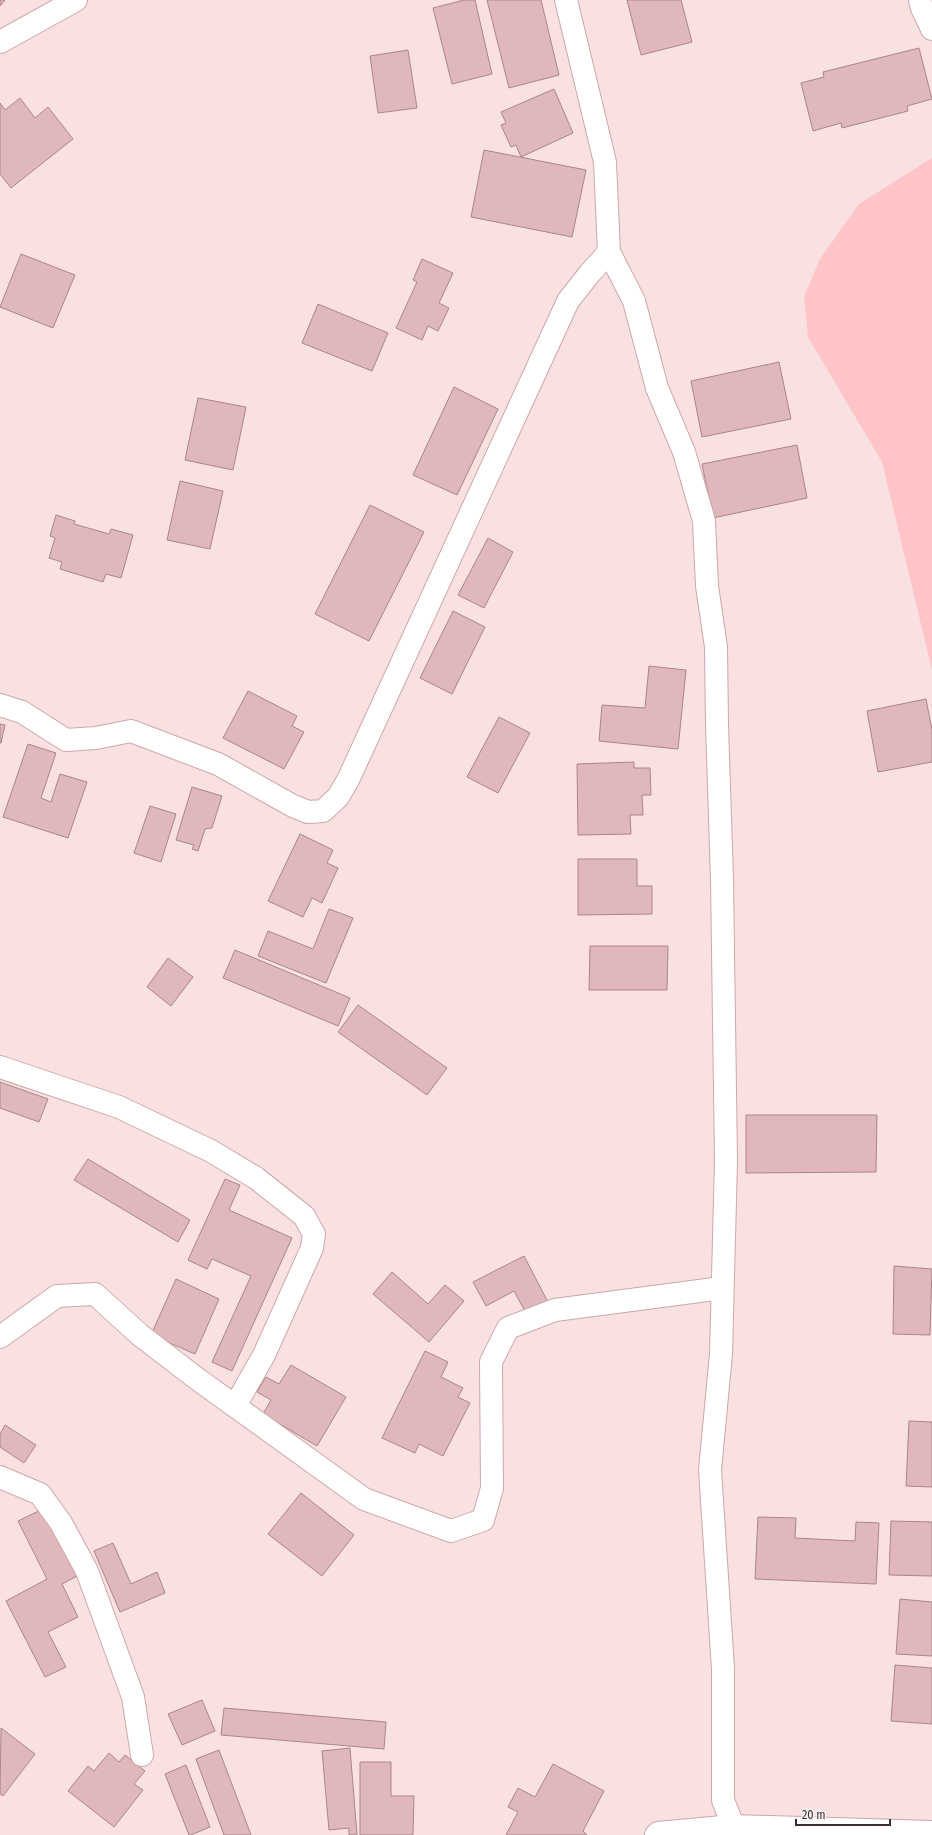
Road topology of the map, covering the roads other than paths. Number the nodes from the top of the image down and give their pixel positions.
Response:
1 (76, 0) edge
2 (566, 0) edge
3 (920, 0) edge
4 (932, 29) edge
5 (0, 42) edge
6 (609, 252) junction
7 (0, 705) edge
8 (0, 1067) edge
9 (722, 1288) junction
10 (0, 1337) edge
11 (235, 1406) junction
12 (0, 1477) edge
13 (142, 1755) dead end
14 (732, 1826) junction
15 (932, 1832) edge
16 (656, 1835) edge

1 - 5 street
2 - 6 street
3 - 4 street
6 - 7 street
6 - 9 street
8 - 11 street
9 - 11 street
9 - 14 street
10 - 11 street
12 - 13 street
14 - 15 street
14 - 16 street

